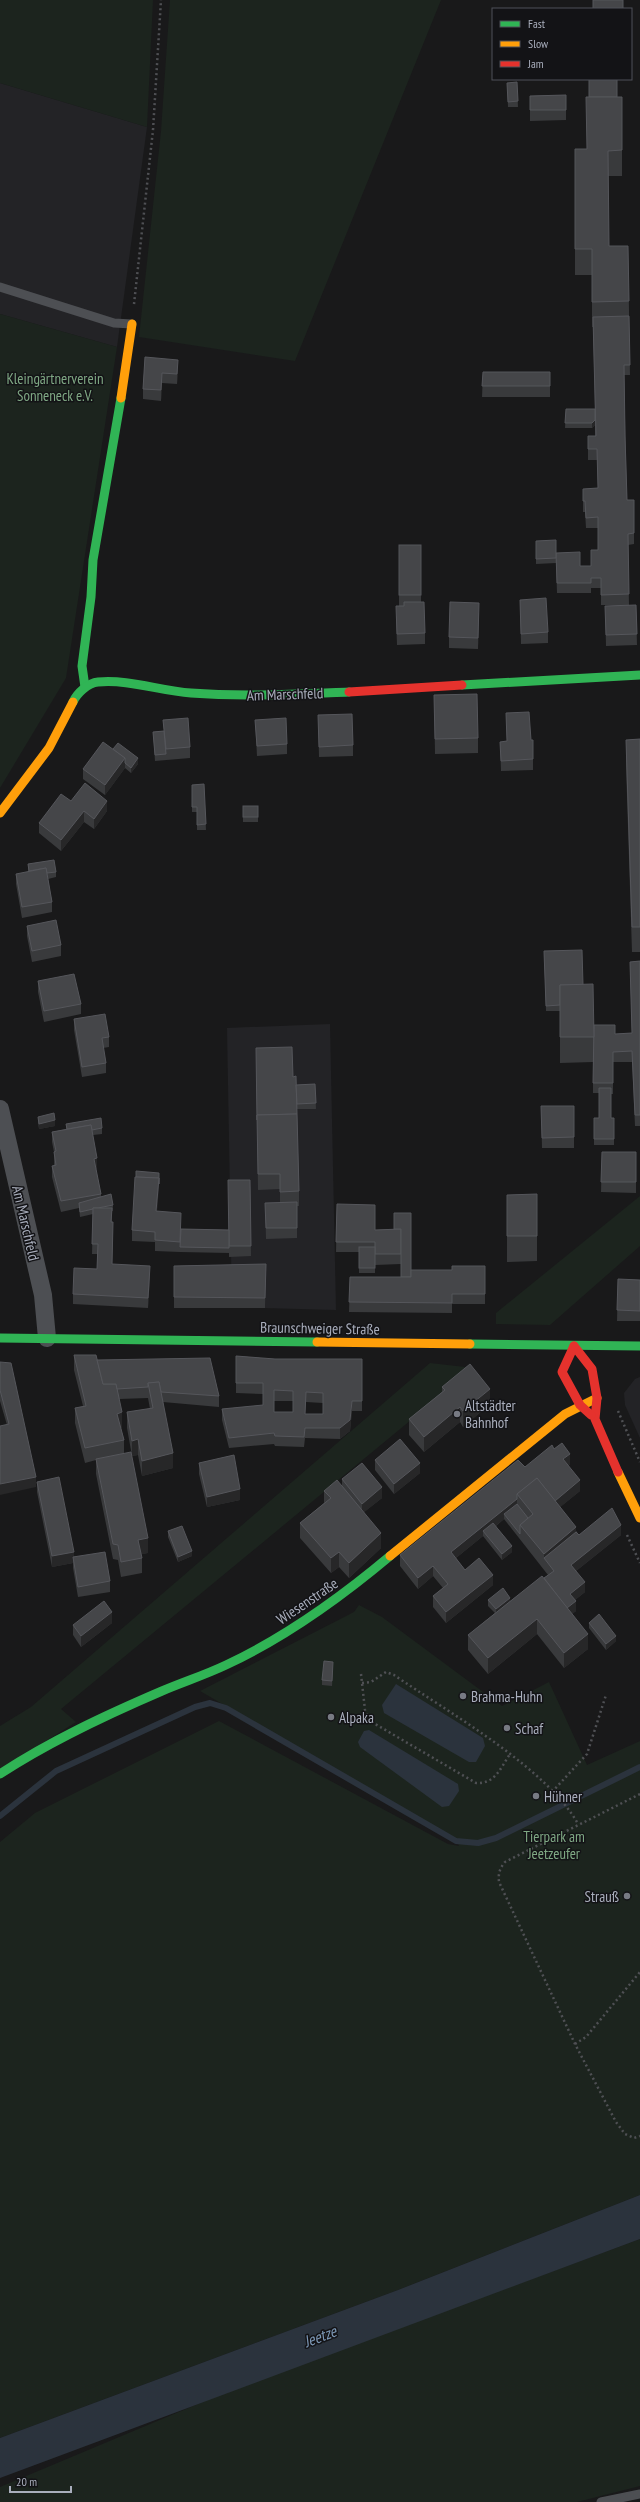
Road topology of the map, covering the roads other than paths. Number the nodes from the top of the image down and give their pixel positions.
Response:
1 (0, 287) edge
2 (132, 324) joint
3 (640, 675) edge
4 (85, 687) junction
5 (0, 813) edge
6 (0, 1109) edge
7 (0, 1338) edge
8 (47, 1338) junction
9 (574, 1346) junction
10 (640, 1346) edge
11 (597, 1398) junction
12 (580, 1405) junction
13 (596, 1419) junction
14 (640, 1518) edge
15 (0, 1774) edge
16 (640, 2494) edge
17 (601, 2502) edge

1 - 2 lane
2 - 4 street
3 - 4 street, Am Marschfeld
4 - 5 street
6 - 8 street, Am Marschfeld
7 - 8 street, Braunschweiger Straße
8 - 9 street, Braunschweiger Straße
9 - 10 street, Braunschweiger Straße
9 - 11 street
9 - 12 street
11 - 12 street, Wiesenstraße
11 - 13 street
12 - 13 street
12 - 15 street, Wiesenstraße
13 - 14 street
16 - 17 lane

